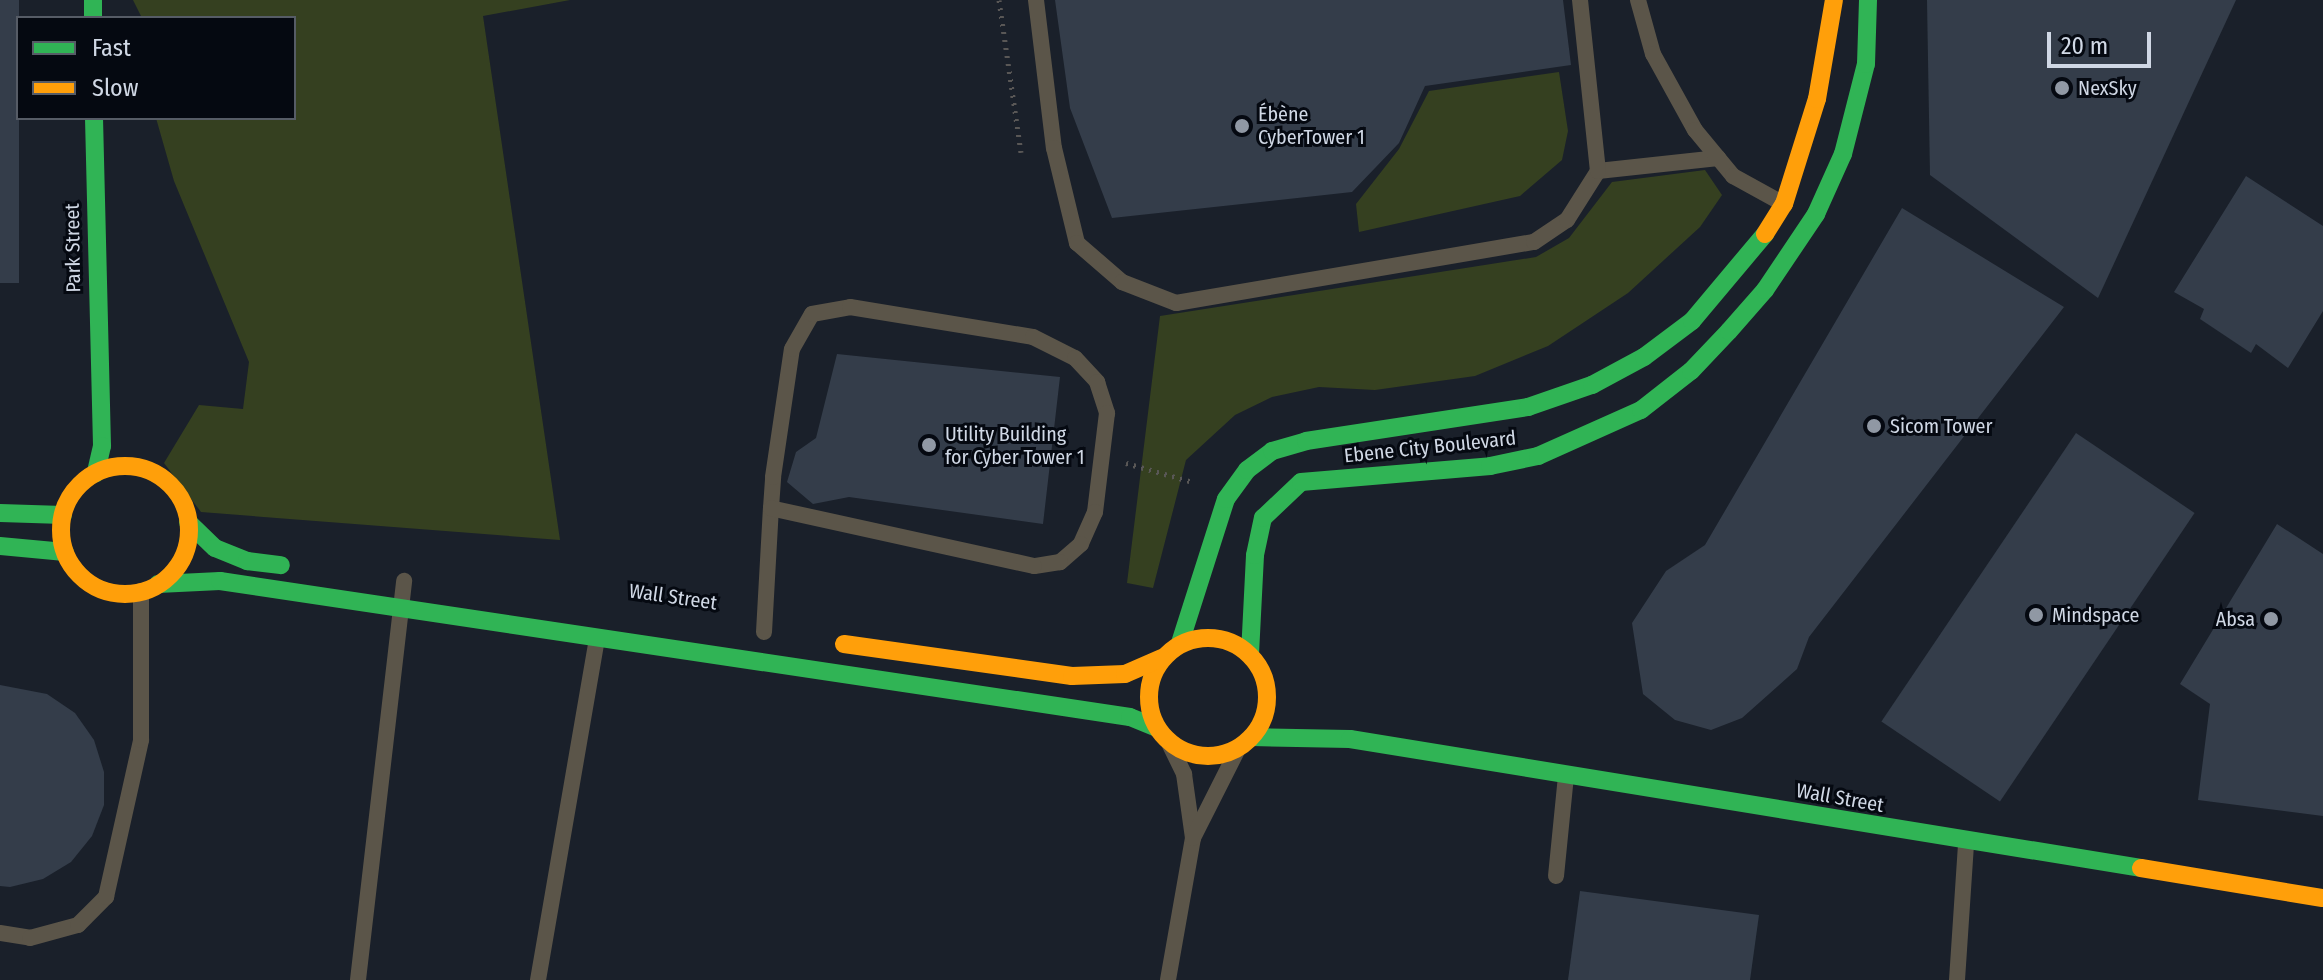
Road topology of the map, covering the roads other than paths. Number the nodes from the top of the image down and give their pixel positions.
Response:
1 (1036, 0) edge
2 (1580, 0) edge
3 (1638, 0) edge
4 (1834, 0) edge
5 (1868, 0) edge
6 (94, 120) edge
7 (1718, 158) junction
8 (1598, 171) junction
9 (1825, 193) junction
10 (1784, 204) junction
11 (97, 377) junction
12 (152, 472) junction
13 (96, 473) junction
14 (771, 508) junction
15 (0, 513) edge
16 (63, 515) junction
17 (188, 522) junction
18 (0, 546) edge
19 (65, 552) junction
20 (294, 567) dead end
21 (404, 581) dead end
22 (150, 588) junction
23 (398, 608) junction
24 (764, 632) dead end
25 (598, 638) junction
26 (826, 641) dead end
27 (1180, 643) junction
28 (1250, 654) junction
29 (1162, 658) junction
30 (1267, 686) junction
31 (1290, 701) dead end
32 (1314, 716) dead end
33 (1162, 734) junction
34 (1350, 739) junction
35 (1245, 743) junction
36 (1566, 775) junction
37 (1193, 838) junction
38 (1966, 842) junction
39 (1556, 876) dead end
40 (2323, 898) edge
41 (0, 933) edge
42 (358, 980) edge
43 (538, 980) edge
44 (1168, 980) edge
45 (1957, 980) edge

1 - 8 lane
2 - 8 lane
3 - 7 lane
4 - 10 street, Ebene City Boulevard
5 - 9 street, Ebene City Boulevard
6 - 11 street, Park Street
7 - 8 lane
7 - 10 lane
9 - 10 lane
9 - 28 street, Ebene City Boulevard
10 - 27 street, Ebene City Boulevard
11 - 12 street, Park Street
11 - 13 street, Park Street
12 - 13 street
12 - 17 street
13 - 16 street
14 - 14 lane
14 - 24 lane
15 - 16 street
16 - 19 street
17 - 20 street
17 - 22 street
18 - 19 street
19 - 22 street
21 - 23 lane
22 - 23 street
22 - 41 lane
23 - 25 street
23 - 42 lane
25 - 33 street
25 - 43 lane
26 - 29 street
27 - 28 street
27 - 29 street
28 - 30 street
29 - 33 street
30 - 31 street
30 - 35 street
32 - 34 street, Wall Street
33 - 35 street
33 - 37 lane
34 - 35 street, Wall Street
34 - 36 street, Wall Street
35 - 37 lane
36 - 38 street, Wall Street
36 - 39 lane
37 - 44 lane
38 - 40 street, Wall Street
38 - 45 lane

